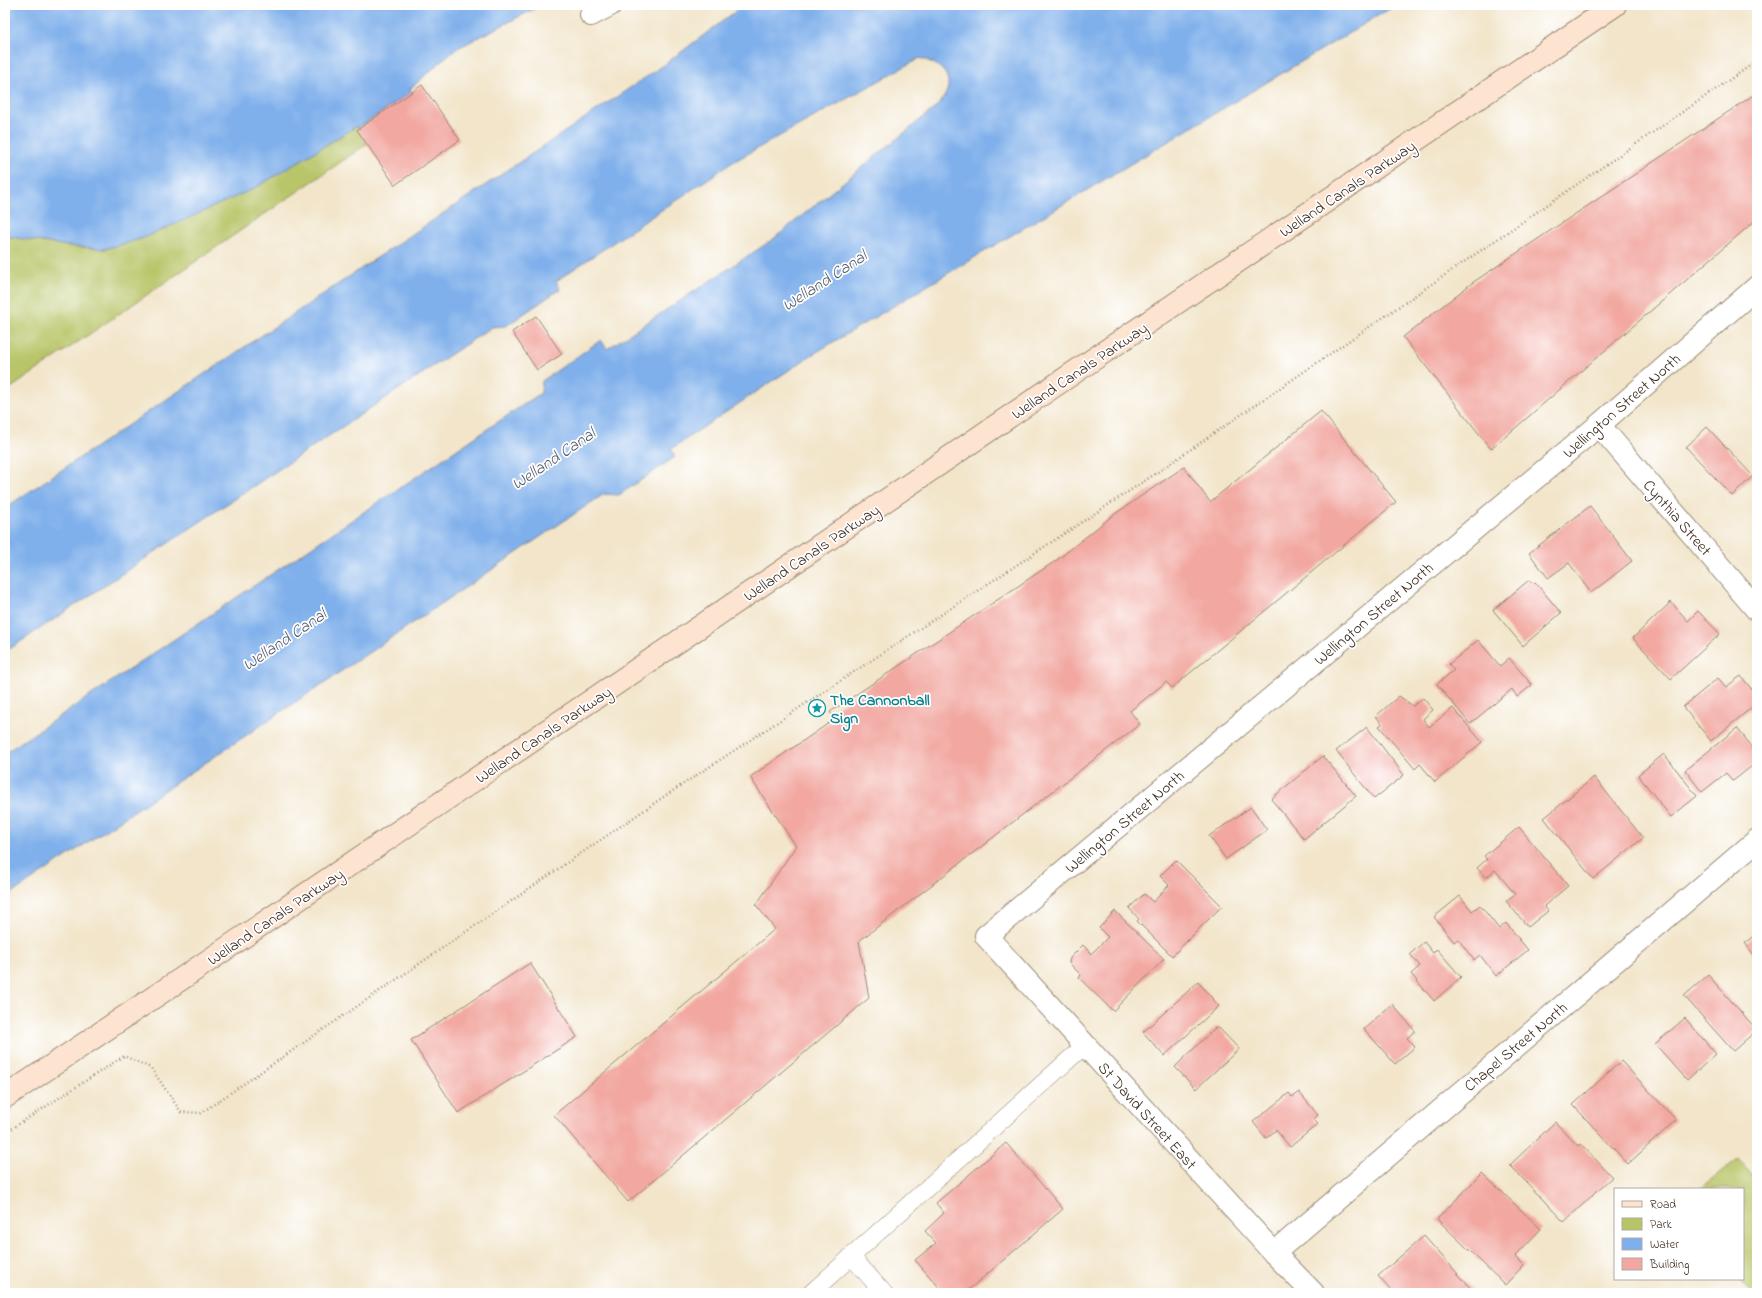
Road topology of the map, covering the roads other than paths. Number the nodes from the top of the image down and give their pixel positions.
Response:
1 (610, 5) edge
2 (1616, 5) edge
3 (591, 15) dead end
4 (1757, 287) edge
5 (1598, 425) junction
6 (1757, 610) edge
7 (1757, 840) edge
8 (986, 936) joint
9 (1085, 1045) junction
10 (5, 1097) edge
11 (1274, 1253) junction
12 (851, 1256) junction
13 (811, 1293) edge
14 (884, 1293) edge
15 (1313, 1293) edge

1 - 3 street
2 - 10 street, Welland Canals Parkway
4 - 5 street, Wellington Street North
5 - 6 street, Cynthia Street
5 - 8 street, Wellington Street North
7 - 11 street, Chapel Street North
8 - 9 street, St David Street East
9 - 11 street, St David Street East
9 - 12 lane
11 - 15 street, St David Street East
12 - 13 lane
12 - 14 lane

